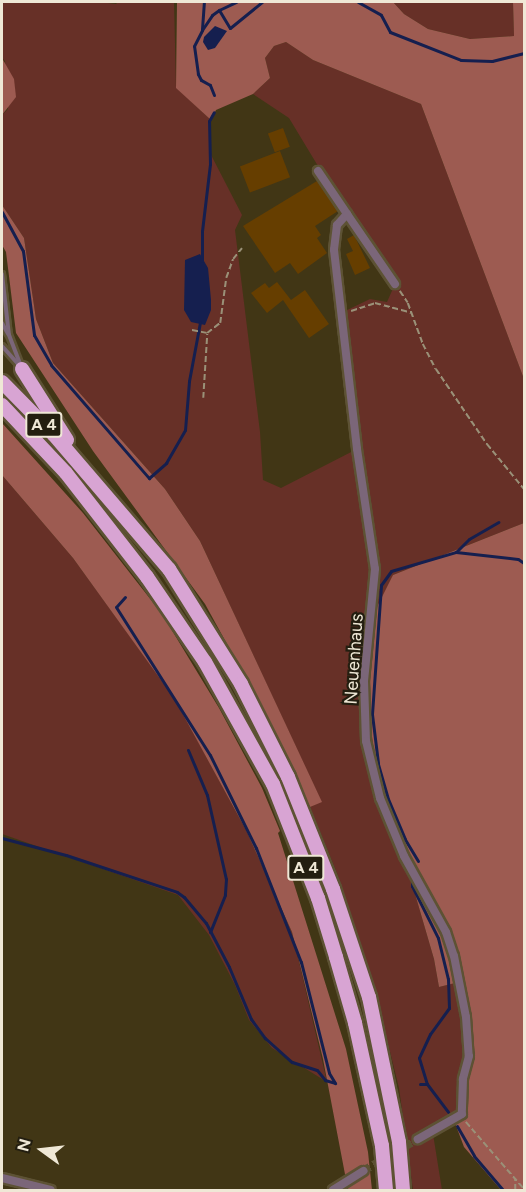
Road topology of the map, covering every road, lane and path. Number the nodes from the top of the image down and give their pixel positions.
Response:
1 (318, 171) dead end
2 (347, 214) junction
3 (242, 248) dead end
4 (2, 274) edge
5 (395, 284) joint
6 (412, 313) junction
7 (341, 316) junction
8 (2, 323) edge
9 (192, 330) dead end
10 (207, 333) junction
11 (9, 335) junction
12 (2, 346) edge
13 (22, 369) junction
14 (2, 382) edge
15 (203, 398) dead end
16 (2, 405) edge
17 (85, 471) junction
18 (525, 489) edge
19 (462, 1114) junction
20 (418, 1138) tunnel mouth
21 (363, 1171) tunnel mouth
22 (2, 1178) edge
23 (515, 1178) junction
24 (525, 1189) edge
25 (51, 1191) edge
26 (333, 1191) edge
27 (386, 1191) edge
28 (403, 1191) edge
29 (515, 1191) edge

1 - 2 street
2 - 5 street
2 - 7 street, Neuenhaus
3 - 10 path
4 - 11 lane
5 - 6 path
6 - 7 path
6 - 18 path
7 - 19 street, Neuenhaus
8 - 11 lane
9 - 10 path
10 - 15 path
11 - 13 lane
12 - 13 lane
13 - 17 highway
14 - 17 highway, A 4
16 - 27 highway, A 4
17 - 28 highway, A 4
19 - 20 street
19 - 23 path
21 - 26 street
22 - 25 street
23 - 24 path
23 - 29 path

